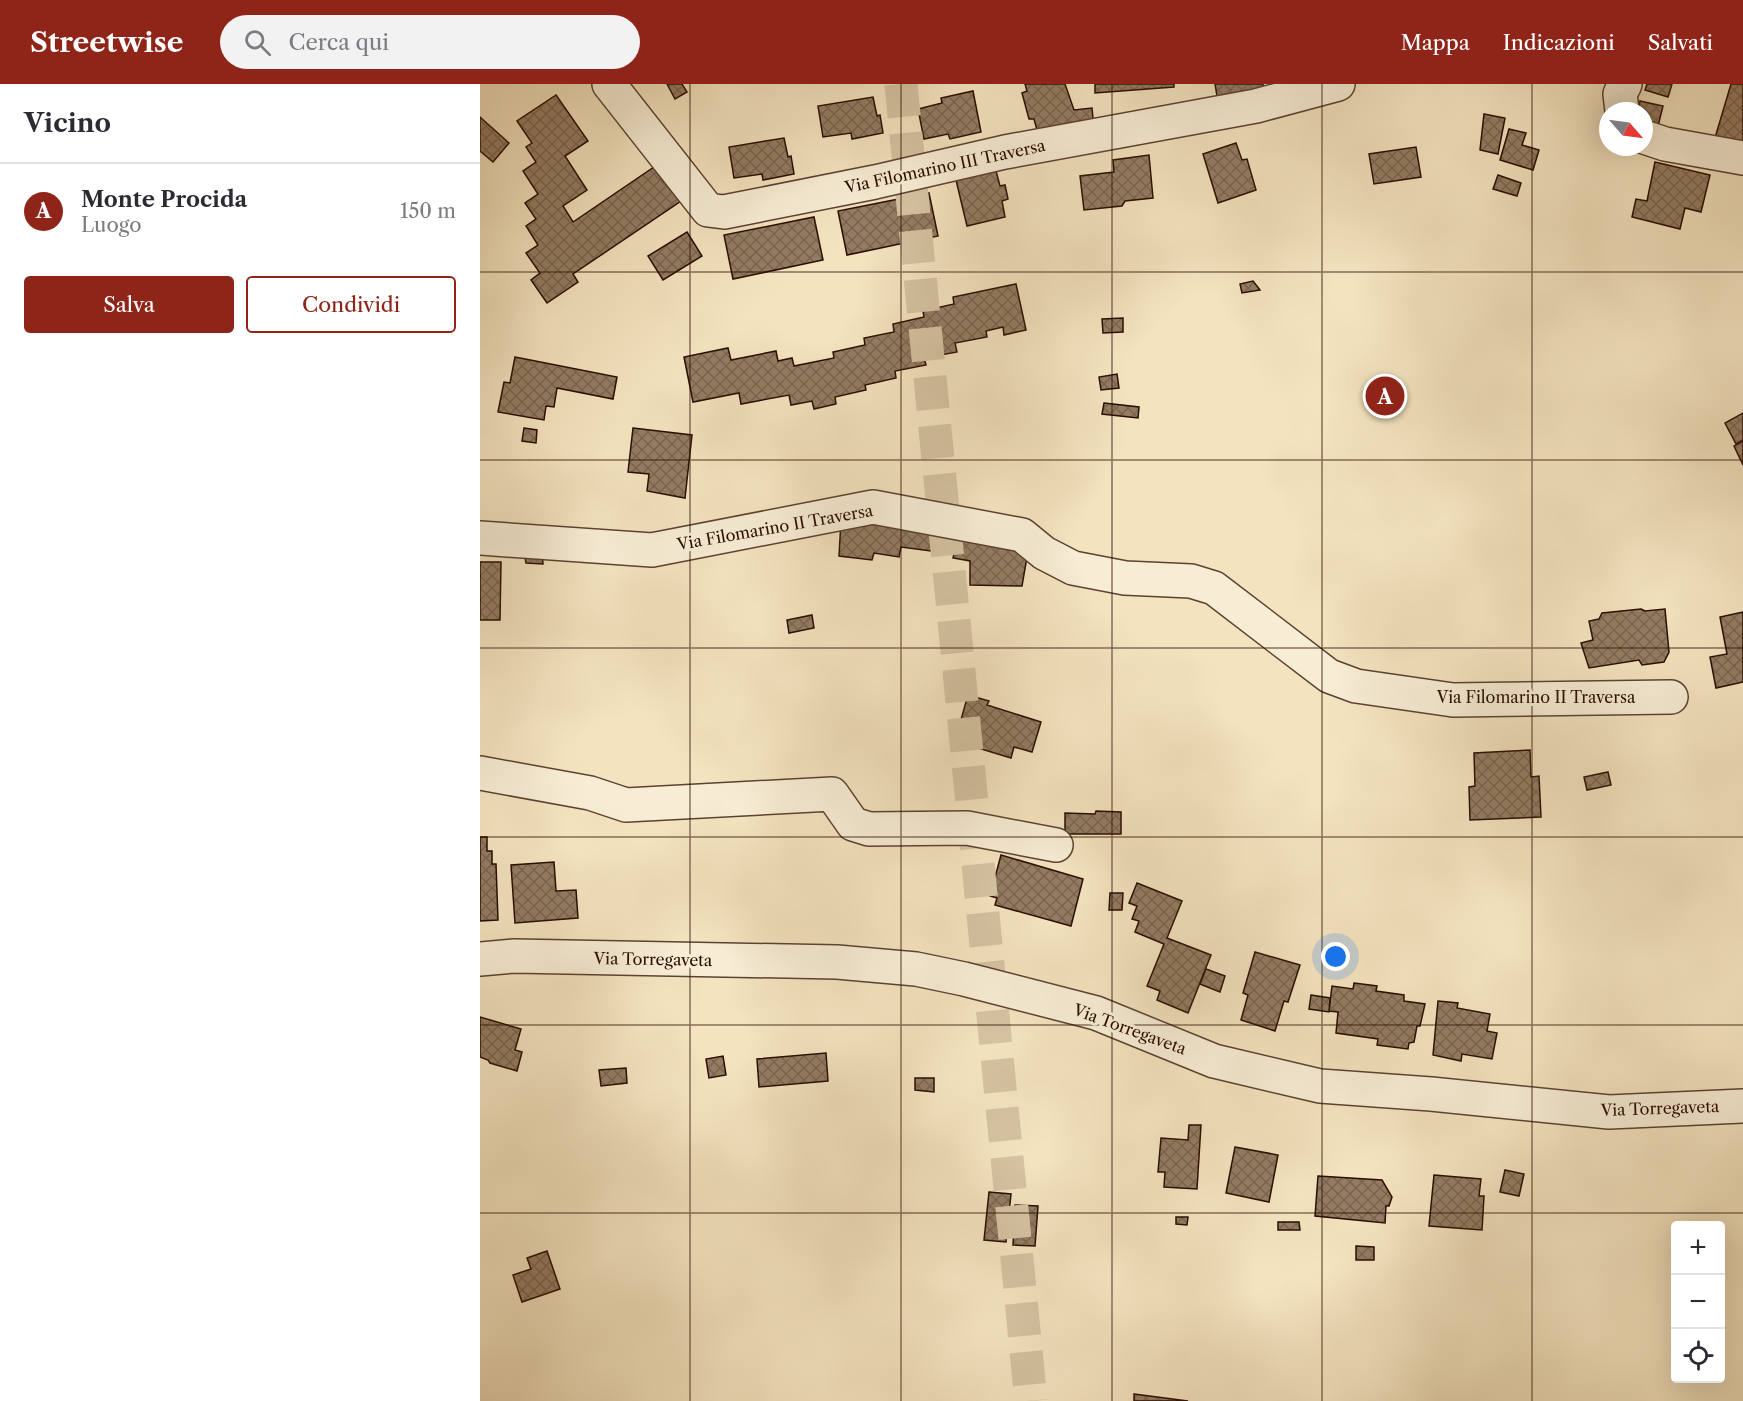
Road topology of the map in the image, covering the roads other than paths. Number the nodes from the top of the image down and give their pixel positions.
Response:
1 (609, 84) edge
2 (1338, 84) edge
3 (1625, 84) edge
4 (1621, 102) edge
5 (1653, 139) edge
6 (1743, 158) edge
7 (480, 538) edge
8 (1671, 697) dead end
9 (480, 773) edge
10 (1056, 844) dead end
11 (480, 959) edge
12 (1743, 1106) edge

1 - 2 street, Via Filomarino III Traversa
3 - 4 street
5 - 6 street
7 - 8 street, Via Filomarino II Traversa
9 - 10 street
11 - 12 street, Via Torregaveta

